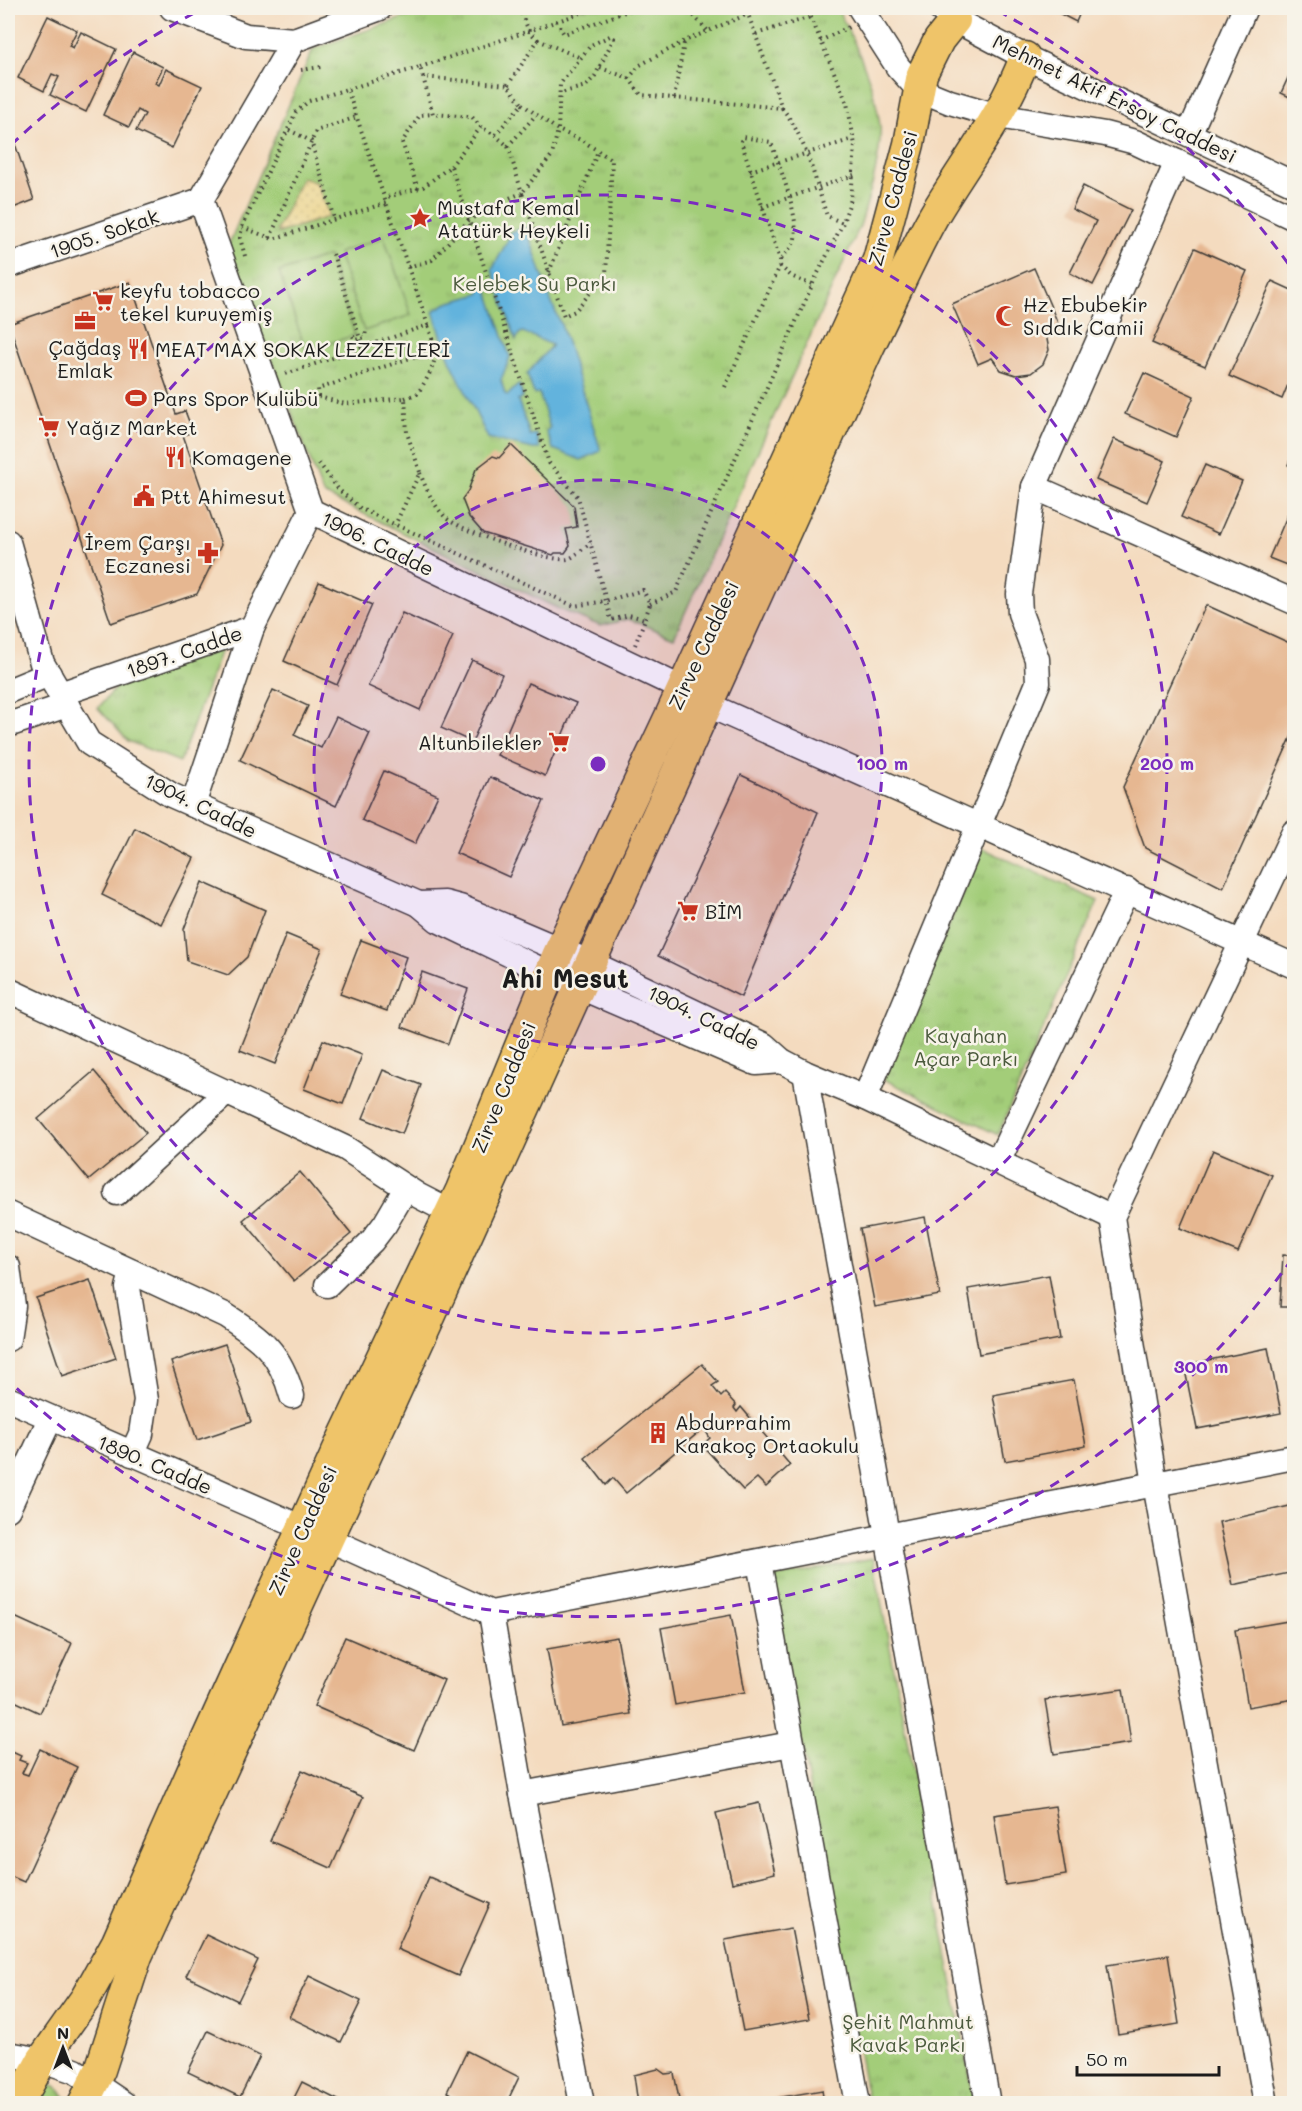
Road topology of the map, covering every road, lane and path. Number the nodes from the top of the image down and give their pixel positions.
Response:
1 (172, 8) edge
2 (380, 8) edge
3 (519, 8) edge
4 (595, 8) edge
5 (636, 8) edge
6 (671, 8) edge
7 (744, 8) edge
8 (807, 8) edge
9 (1245, 8) edge
10 (864, 13) edge
11 (748, 14) junction
12 (947, 14) edge
13 (811, 17) junction
14 (556, 21) junction
15 (529, 31) junction
16 (708, 31) junction
17 (756, 34) junction
18 (294, 40) junction
19 (538, 40) junction
20 (820, 41) junction
21 (684, 42) junction
22 (581, 57) junction
23 (1025, 57) junction
24 (420, 67) junction
25 (600, 68) junction
26 (423, 77) junction
27 (629, 78) junction
28 (508, 85) junction
29 (347, 89) junction
30 (918, 89) junction
31 (561, 93) junction
32 (674, 98) junction
33 (522, 104) junction
34 (782, 108) junction
35 (433, 114) junction
36 (536, 115) junction
37 (998, 116) junction
38 (357, 117) junction
39 (481, 127) junction
40 (289, 130) junction
41 (558, 130) junction
42 (1188, 134) junction
43 (495, 135) junction
44 (853, 139) junction
45 (311, 141) junction
46 (508, 146) junction
47 (598, 151) junction
48 (806, 153) junction
49 (778, 162) junction
50 (1177, 162) junction
51 (451, 166) junction
52 (750, 171) junction
53 (854, 175) junction
54 (1294, 184) edge
55 (818, 188) junction
56 (418, 189) junction
57 (522, 193) junction
58 (790, 199) junction
59 (201, 200) junction
60 (385, 200) junction
61 (762, 207) junction
62 (1294, 218) edge
63 (334, 219) junction
64 (469, 220) junction
65 (843, 223) junction
66 (242, 227) junction
67 (270, 238) junction
68 (333, 254) dead end
69 (247, 261) dead end
70 (780, 261) junction
71 (8, 266) edge
72 (780, 266) junction
73 (408, 267) junction
74 (549, 273) junction
75 (812, 285) junction
76 (428, 325) junction
77 (366, 330) dead end
78 (353, 336) dead end
79 (360, 339) junction
80 (363, 348) junction
81 (434, 350) junction
82 (281, 363) dead end
83 (275, 377) junction
84 (289, 385) dead end
85 (725, 387) dead end
86 (293, 395) dead end
87 (319, 398) junction
88 (405, 398) junction
89 (296, 405) junction
90 (300, 415) dead end
91 (316, 457) dead end
92 (420, 472) junction
93 (1034, 487) junction
94 (311, 511) junction
95 (395, 525) junction
96 (8, 542) edge
97 (591, 543) junction
98 (606, 601) junction
99 (1294, 603) edge
100 (650, 604) junction
101 (645, 619) junction
102 (252, 628) junction
103 (627, 662) junction
104 (683, 688) junction
105 (8, 691) edge
106 (58, 691) junction
107 (708, 705) junction
108 (8, 724) edge
109 (193, 805) junction
110 (980, 824) junction
111 (1294, 832) edge
112 (1126, 890) junction
113 (1243, 943) junction
114 (555, 962) junction
115 (1294, 966) edge
116 (584, 974) junction
117 (14, 1001) edge
118 (805, 1073) junction
119 (227, 1092) junction
120 (865, 1098) junction
121 (998, 1162) junction
122 (406, 1188) junction
123 (117, 1193) dead end
124 (450, 1212) junction
125 (8, 1214) edge
126 (1112, 1217) junction
127 (8, 1267) edge
128 (132, 1272) junction
129 (327, 1286) dead end
130 (8, 1339) edge
131 (292, 1396) dead end
132 (8, 1399) edge
133 (50, 1419) junction
134 (132, 1454) junction
135 (1294, 1457) edge
136 (1155, 1484) junction
137 (8, 1509) edge
138 (315, 1533) junction
139 (886, 1536) junction
140 (759, 1562) junction
141 (491, 1613) junction
142 (791, 1743) junction
143 (522, 1794) junction
144 (8, 2054) edge
145 (42, 2060) junction
146 (88, 2094) edge
147 (18, 2103) edge
148 (124, 2103) edge
149 (582, 2103) edge
150 (858, 2103) edge
151 (988, 2103) edge
152 (1266, 2103) edge

1 - 18 street
2 - 18 street
3 - 15 path
4 - 14 path
5 - 14 path
6 - 16 path
7 - 11 path
8 - 13 path
9 - 42 street
10 - 20 path
10 - 30 street, Mehmet Akif Ersoy Caddesi
11 - 16 path
11 - 17 path
12 - 23 street, Mehmet Akif Ersoy Caddesi
12 - 30 main road, Zirve Caddesi
13 - 17 path
13 - 20 path
14 - 15 path
15 - 19 path
15 - 24 path
16 - 21 path
17 - 34 path
18 - 59 street
19 - 22 path
19 - 28 path
20 - 44 path
21 - 27 path
21 - 32 path
22 - 25 path
22 - 31 path
23 - 37 main road, Zirve Caddesi
23 - 42 street, Mehmet Akif Ersoy Caddesi
24 - 26 path
24 - 29 path
25 - 27 path
25 - 31 path
26 - 28 path
26 - 35 path
27 - 32 path
28 - 33 path
29 - 38 path
29 - 40 path
30 - 37 street, Mehmet Akif Ersoy Caddesi
30 - 104 main road, Zirve Caddesi
31 - 41 path
32 - 34 path
33 - 36 path
33 - 43 path
34 - 48 path
35 - 39 path
35 - 56 path
36 - 41 path
36 - 46 path
37 - 50 street, Mehmet Akif Ersoy Caddesi
37 - 107 main road, Zirve Caddesi
38 - 45 path
38 - 60 path
39 - 43 path
39 - 51 path
40 - 45 path
40 - 66 path
41 - 47 path
41 - 57 path
42 - 54 street, Mehmet Akif Ersoy Caddesi
43 - 46 path
44 - 48 path
44 - 53 path
45 - 63 path
45 - 67 path
46 - 57 path
47 - 74 path
47 - 74 path
48 - 49 path
48 - 55 path
49 - 52 path
49 - 52 path
49 - 58 path
50 - 62 street, Mehmet Akif Ersoy Caddesi
50 - 93 street
51 - 56 path
51 - 64 path
52 - 61 path
53 - 55 path
53 - 65 path
55 - 58 path
55 - 65 path
56 - 60 path
57 - 64 path
57 - 74 path
58 - 61 path
58 - 70 path
59 - 71 street, 1905. Sokak
59 - 83 street, 1906. Cadde
60 - 63 path
60 - 73 path
61 - 70 path
63 - 67 path
64 - 73 path
64 - 97 path
65 - 75 path
66 - 67 path
66 - 69 path
68 - 79 path
70 - 72 path
72 - 75 path
72 - 85 path
73 - 76 path
75 - 100 path
76 - 80 path
76 - 81 path
77 - 79 path
78 - 79 path
79 - 80 path
80 - 83 path
81 - 87 path
81 - 88 path
82 - 83 path
83 - 84 path
83 - 94 street, 1906. Cadde
86 - 89 path
87 - 88 path
87 - 89 path
88 - 92 path
89 - 90 path
91 - 95 path
92 - 95 path
92 - 97 path
93 - 99 street
93 - 110 street
94 - 102 street, 1897. Cadde
94 - 103 street, 1906. Cadde
95 - 98 path
96 - 106 street, 1904. Cadde
97 - 98 path
98 - 100 path
98 - 101 path
100 - 101 path
101 - 103 path
102 - 106 street, 1897. Cadde
102 - 109 street
103 - 104 street, 1906. Cadde
104 - 114 main road, Zirve Caddesi
105 - 106 street
106 - 108 street
106 - 109 street, 1904. Cadde
107 - 110 street
107 - 116 main road, Zirve Caddesi
109 - 114 street, 1904. Cadde
110 - 112 street
110 - 120 street
111 - 113 street
112 - 113 street
112 - 121 street
113 - 115 street
113 - 126 street
114 - 116 street, 1904. Cadde
114 - 124 main road, Zirve Caddesi
116 - 118 street, 1904. Cadde
116 - 138 main road, Zirve Caddesi
117 - 119 street
118 - 120 street
118 - 139 street
119 - 122 street
119 - 123 street
120 - 121 street
121 - 126 street
122 - 124 street
122 - 129 street
124 - 138 main road, Zirve Caddesi
125 - 128 street
126 - 136 street
127 - 130 street
128 - 131 street
128 - 134 street
132 - 133 street, 1890. Cadde
133 - 134 street, 1890. Cadde
133 - 137 street
134 - 138 street, 1890. Cadde
135 - 136 street
136 - 139 street
136 - 152 street
138 - 141 street, 1890. Cadde
138 - 145 main road, Zirve Caddesi
138 - 146 main road, Zirve Caddesi
139 - 140 street
139 - 151 street
140 - 141 street
140 - 142 street
141 - 143 street
142 - 143 street
142 - 150 street
143 - 149 street
144 - 145 street
145 - 146 street
145 - 147 main road, Zirve Caddesi
146 - 148 street

